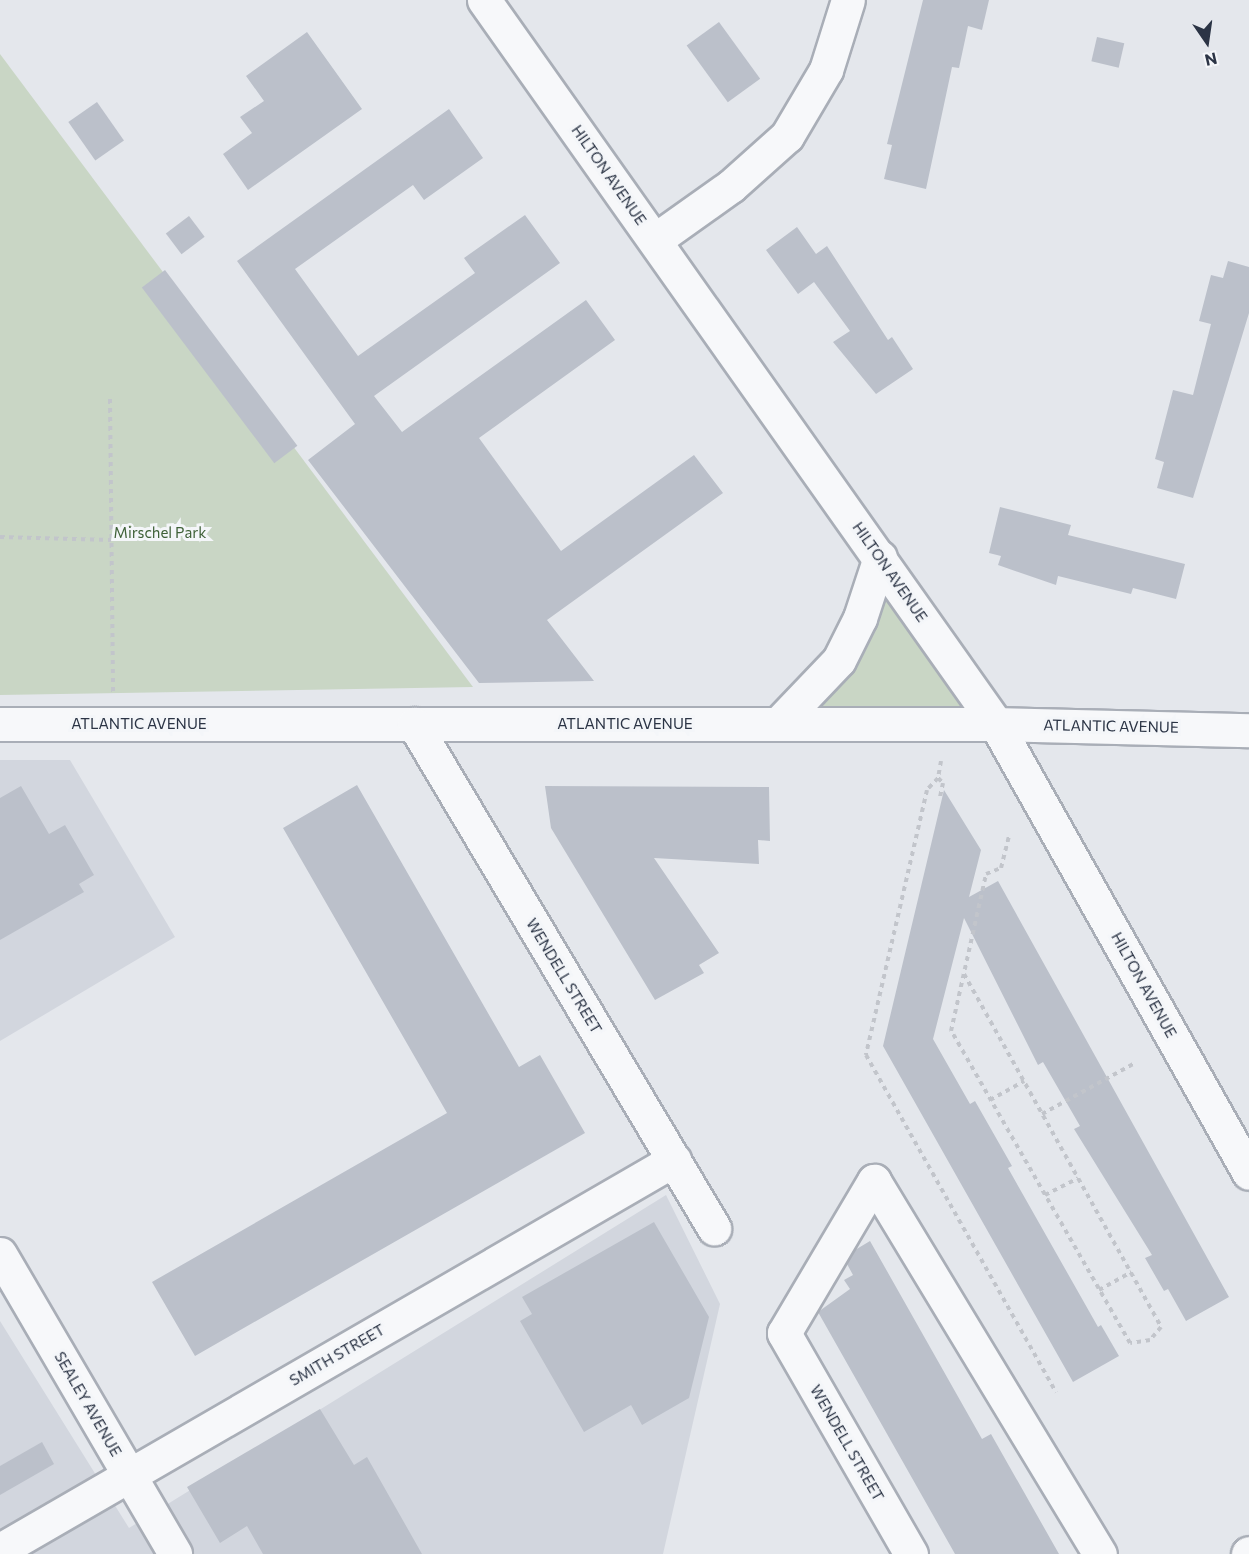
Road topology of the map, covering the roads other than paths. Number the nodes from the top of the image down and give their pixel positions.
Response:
1 (484, 0) edge
2 (848, 0) edge
3 (655, 240) junction
4 (879, 557) junction
5 (0, 724) edge
6 (414, 724) junction
7 (778, 724) junction
8 (996, 724) junction
9 (1249, 730) edge
10 (674, 1160) junction
11 (1249, 1173) edge
12 (714, 1227) dead end
13 (0, 1254) edge
14 (129, 1475) junction
15 (0, 1550) edge
16 (175, 1554) edge
17 (911, 1554) edge
18 (1100, 1554) edge

1 - 3 street, HILTON AVENUE
2 - 3 street
3 - 4 street, HILTON AVENUE
4 - 7 street
4 - 8 street, HILTON AVENUE
5 - 6 street, ATLANTIC AVENUE
6 - 7 street, ATLANTIC AVENUE
6 - 10 street, WENDELL STREET
7 - 8 street, ATLANTIC AVENUE
8 - 9 street, ATLANTIC AVENUE
8 - 11 street, HILTON AVENUE
10 - 12 street, WENDELL STREET
10 - 14 street, SMITH STREET
13 - 14 street, SEALEY AVENUE
14 - 15 street, SMITH STREET
14 - 16 street, SEALEY AVENUE
17 - 18 street, WENDELL STREET

